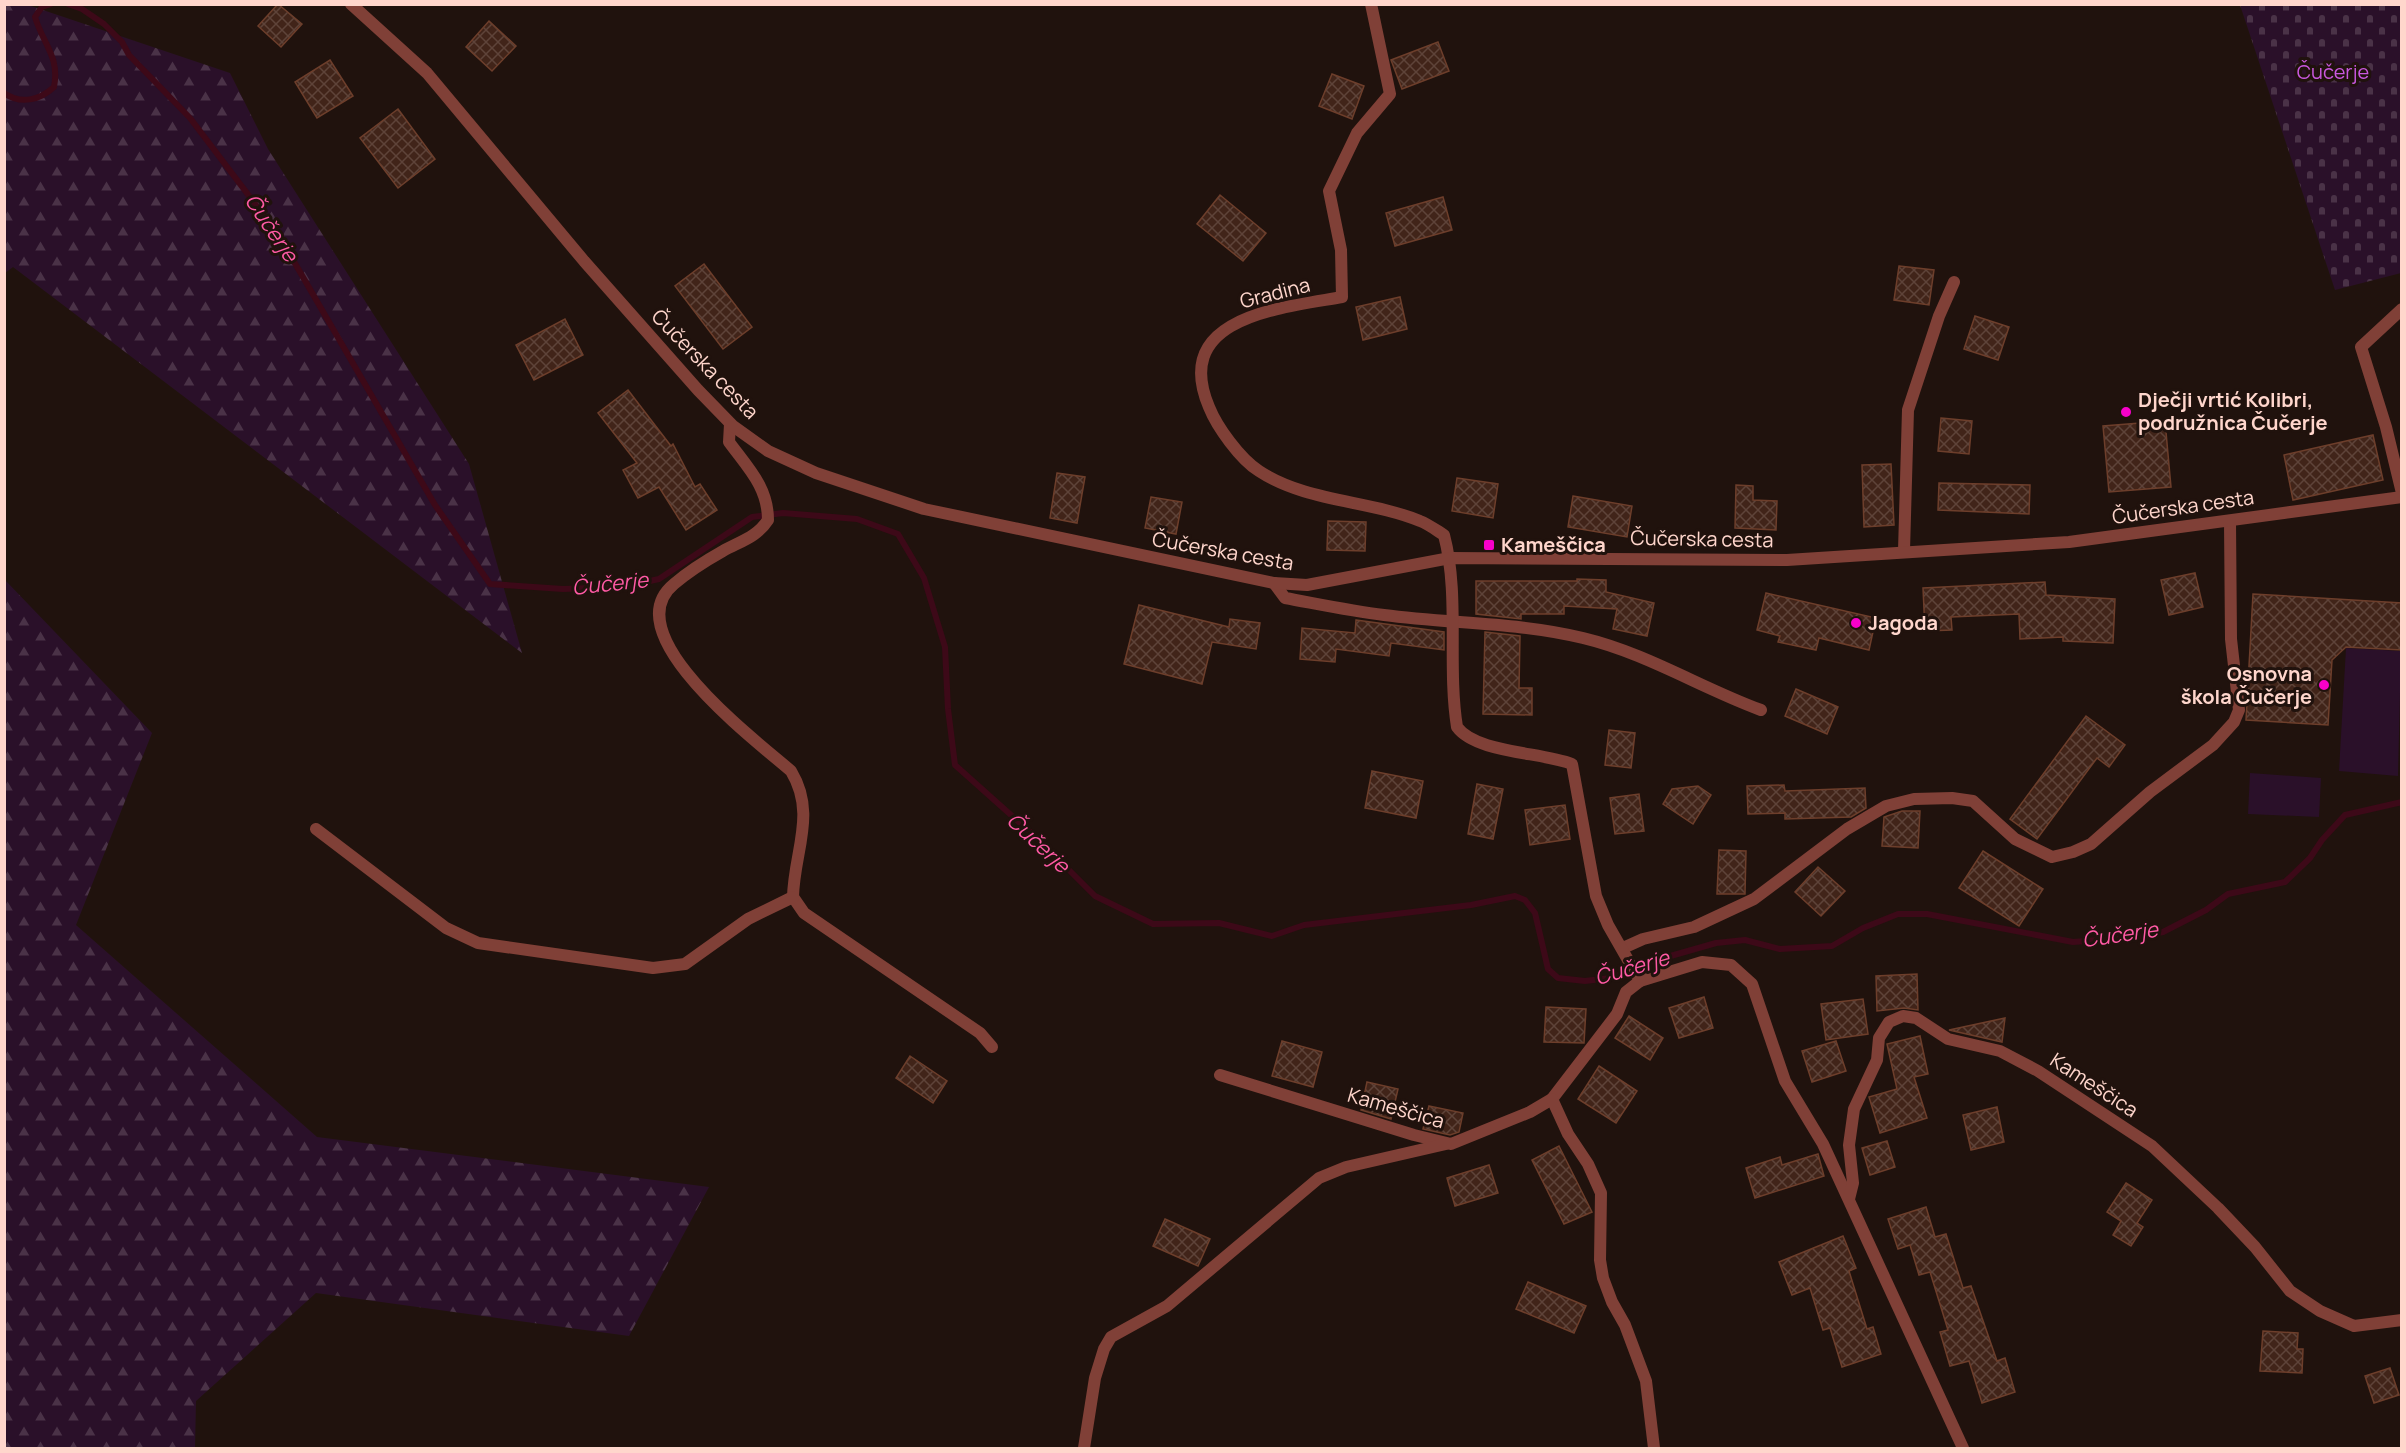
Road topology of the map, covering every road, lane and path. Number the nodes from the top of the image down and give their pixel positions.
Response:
1 (351, 4) edge
2 (1371, 4) edge
3 (1954, 282) dead end
4 (2402, 309) edge
5 (730, 424) junction
6 (2402, 495) edge
7 (2230, 522) junction
8 (1904, 550) junction
9 (1450, 558) junction
10 (1274, 583) junction
11 (1451, 620) junction
12 (1761, 710) dead end
13 (316, 829) dead end
14 (793, 897) junction
15 (1623, 948) junction
16 (1639, 978) junction
17 (992, 1047) dead end
18 (1221, 1075) dead end
19 (1552, 1099) junction
20 (1451, 1144) junction
21 (1850, 1199) junction
22 (2402, 1320) edge
23 (1084, 1449) edge
24 (1654, 1449) edge
25 (1964, 1449) edge

1 - 5 street, Čučerska cesta
2 - 9 street, Gradina
3 - 8 street
4 - 6 street
5 - 10 street, Čučerska cesta
5 - 14 street
6 - 7 street, Čučerska cesta
7 - 8 street, Čučerska cesta
7 - 15 street
8 - 9 street, Čučerska cesta
9 - 10 street, Čučerska cesta
9 - 11 street
10 - 11 street
11 - 12 street
11 - 15 street
13 - 14 street
14 - 17 street
15 - 16 street
16 - 19 street, Kameščica
16 - 21 street, Kameščica
18 - 20 street, Kameščica
19 - 20 street, Kameščica
19 - 24 street
20 - 23 street
21 - 22 street, Kameščica
21 - 25 street, Kameščica

